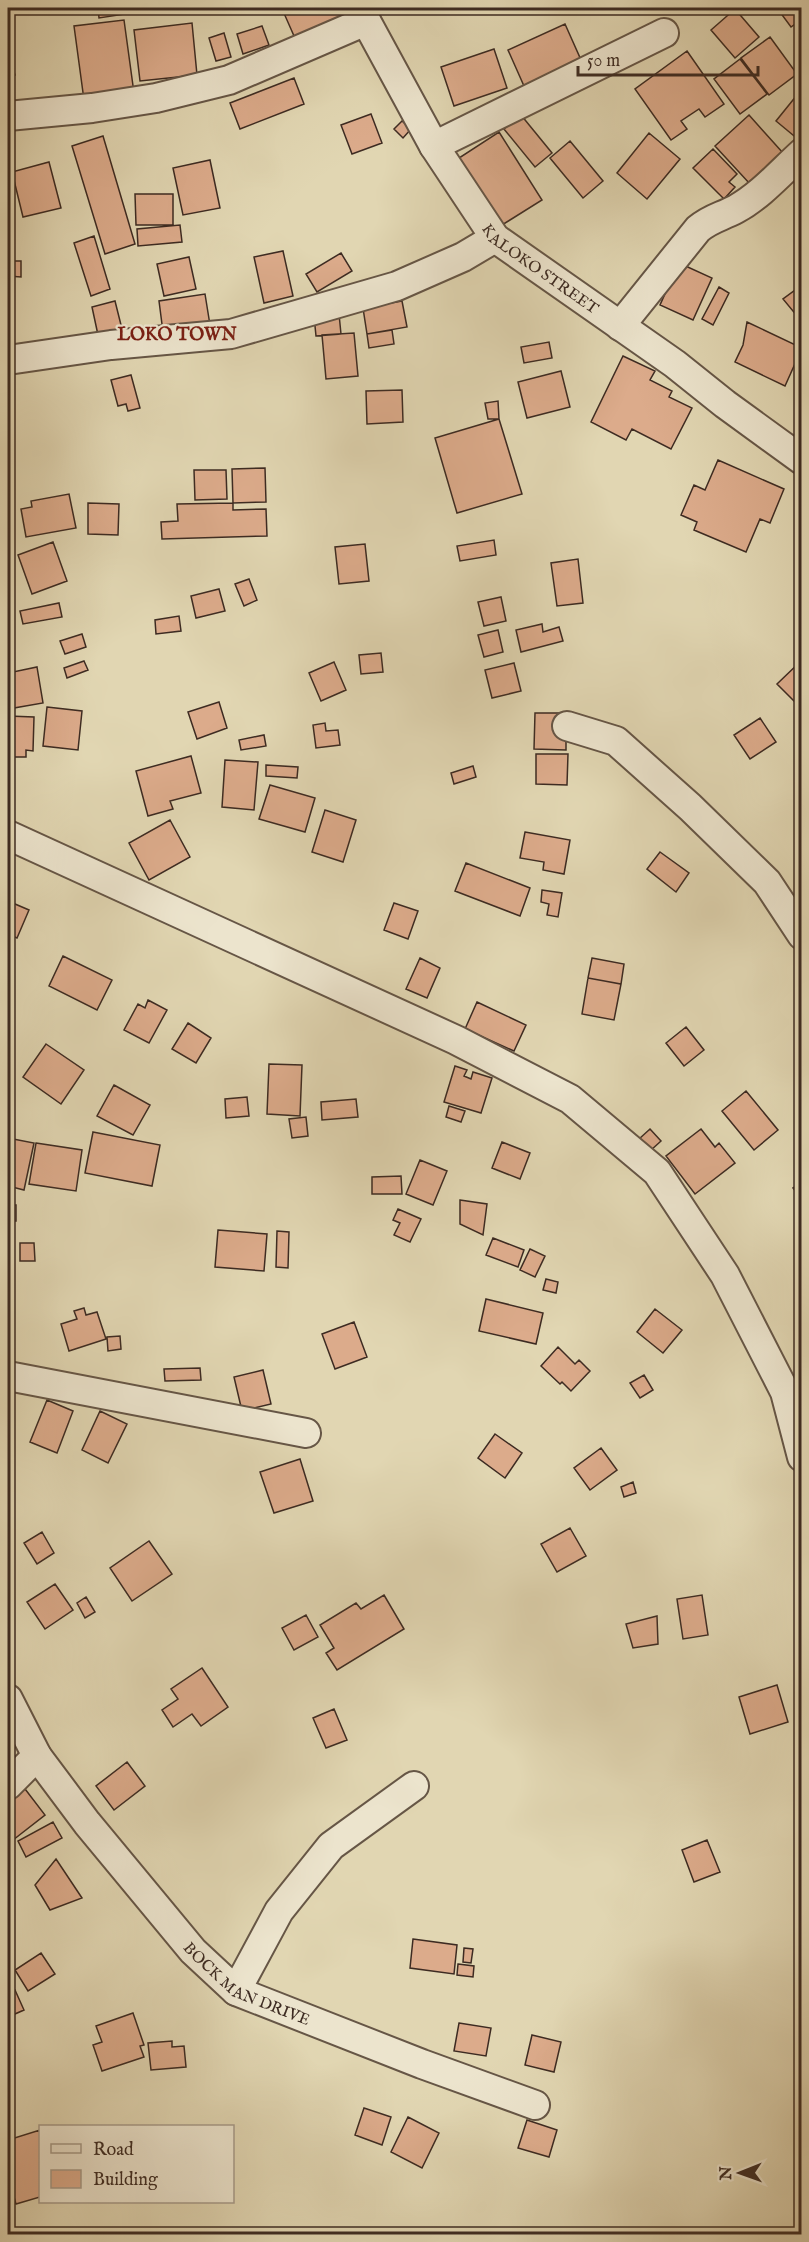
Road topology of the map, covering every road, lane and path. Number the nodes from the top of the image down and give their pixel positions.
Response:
1 (363, 14) edge
2 (664, 33) dead end
3 (8, 116) edge
4 (434, 146) junction
5 (801, 153) edge
6 (495, 238) junction
7 (620, 326) junction
8 (8, 360) edge
9 (801, 460) edge
10 (567, 726) dead end
11 (8, 835) edge
12 (801, 935) edge
13 (8, 1376) edge
14 (306, 1433) dead end
15 (801, 1457) edge
16 (8, 1699) edge
17 (37, 1756) junction
18 (8, 1785) edge
19 (414, 1786) dead end
20 (236, 1990) junction
21 (535, 2105) dead end

1 - 3 street
1 - 4 street, KALOKO STREET
2 - 4 street
4 - 6 street, KALOKO STREET
5 - 7 street
6 - 7 street, KALOKO STREET
6 - 8 street
7 - 9 street, KALOKO STREET
10 - 12 street
11 - 15 street
13 - 14 street
16 - 17 street, BOCK MAN DRIVE
17 - 18 street
17 - 20 street, BOCK MAN DRIVE
19 - 20 street
20 - 21 street, BOCK MAN DRIVE

